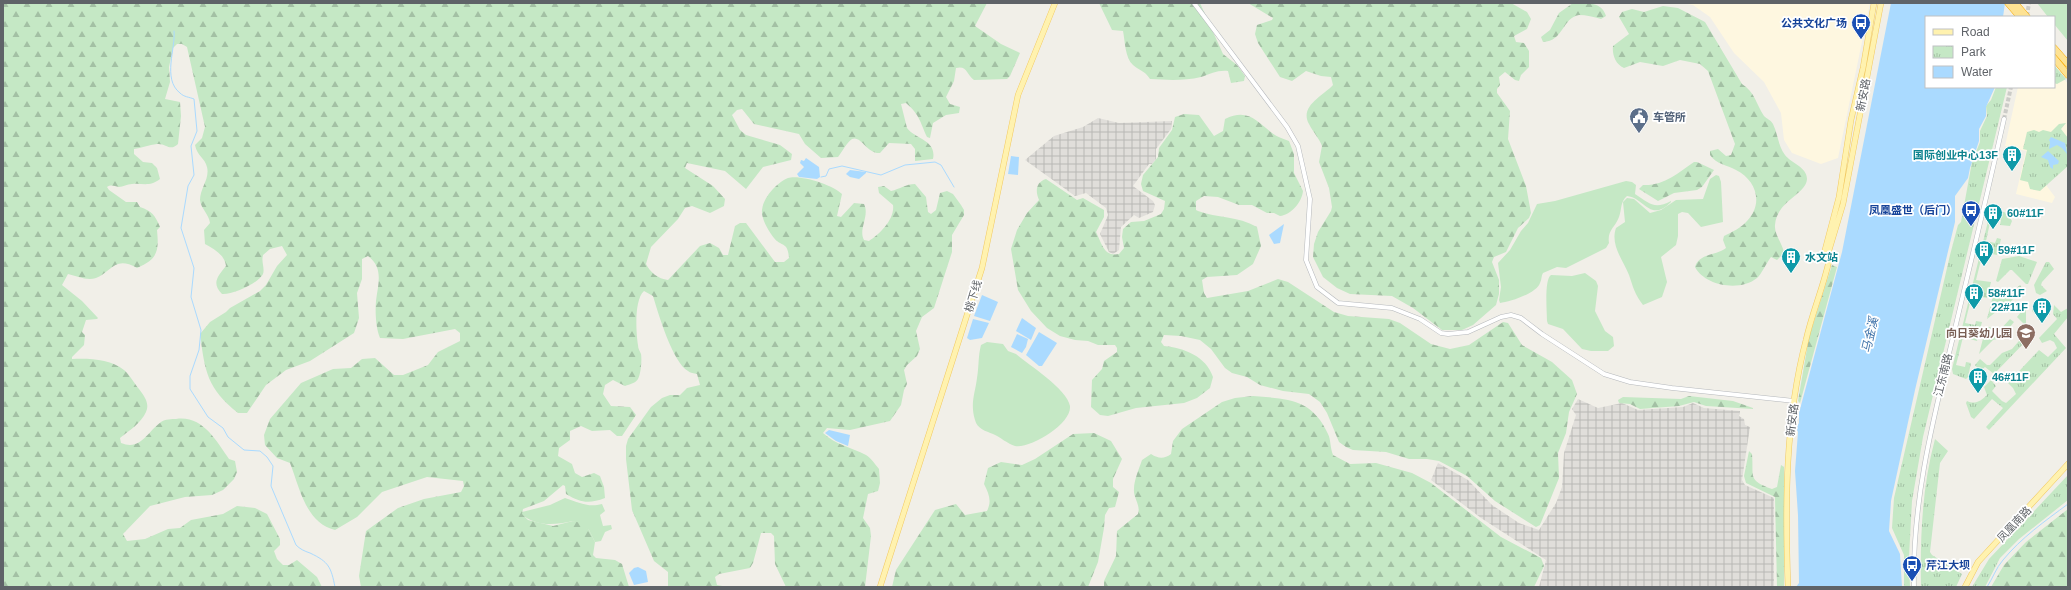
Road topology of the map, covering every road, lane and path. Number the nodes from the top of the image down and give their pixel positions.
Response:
1 (1055, 3) edge
2 (1194, 3) edge
3 (1874, 3) edge
4 (1881, 3) edge
5 (2008, 3) edge
6 (2014, 3) edge
7 (2023, 16) edge
8 (2055, 49) edge
9 (2055, 59) edge
10 (2068, 64) edge
11 (2068, 75) edge
12 (2004, 119) tunnel mouth
13 (1827, 257) junction
14 (1794, 401) junction
15 (2068, 464) edge
16 (880, 587) edge
17 (1788, 587) edge
18 (1914, 587) edge
19 (1965, 587) edge

1 - 16 main road, 桃下线
2 - 14 street
3 - 13 main road, 新安路
4 - 13 main road, 新安路
5 - 7 highway
6 - 7 highway
8 - 10 highway
9 - 11 highway
12 - 18 street, 江东南路
13 - 14 main road, 新安路
14 - 17 main road, 新安路
15 - 19 main road, 凤凰南路

